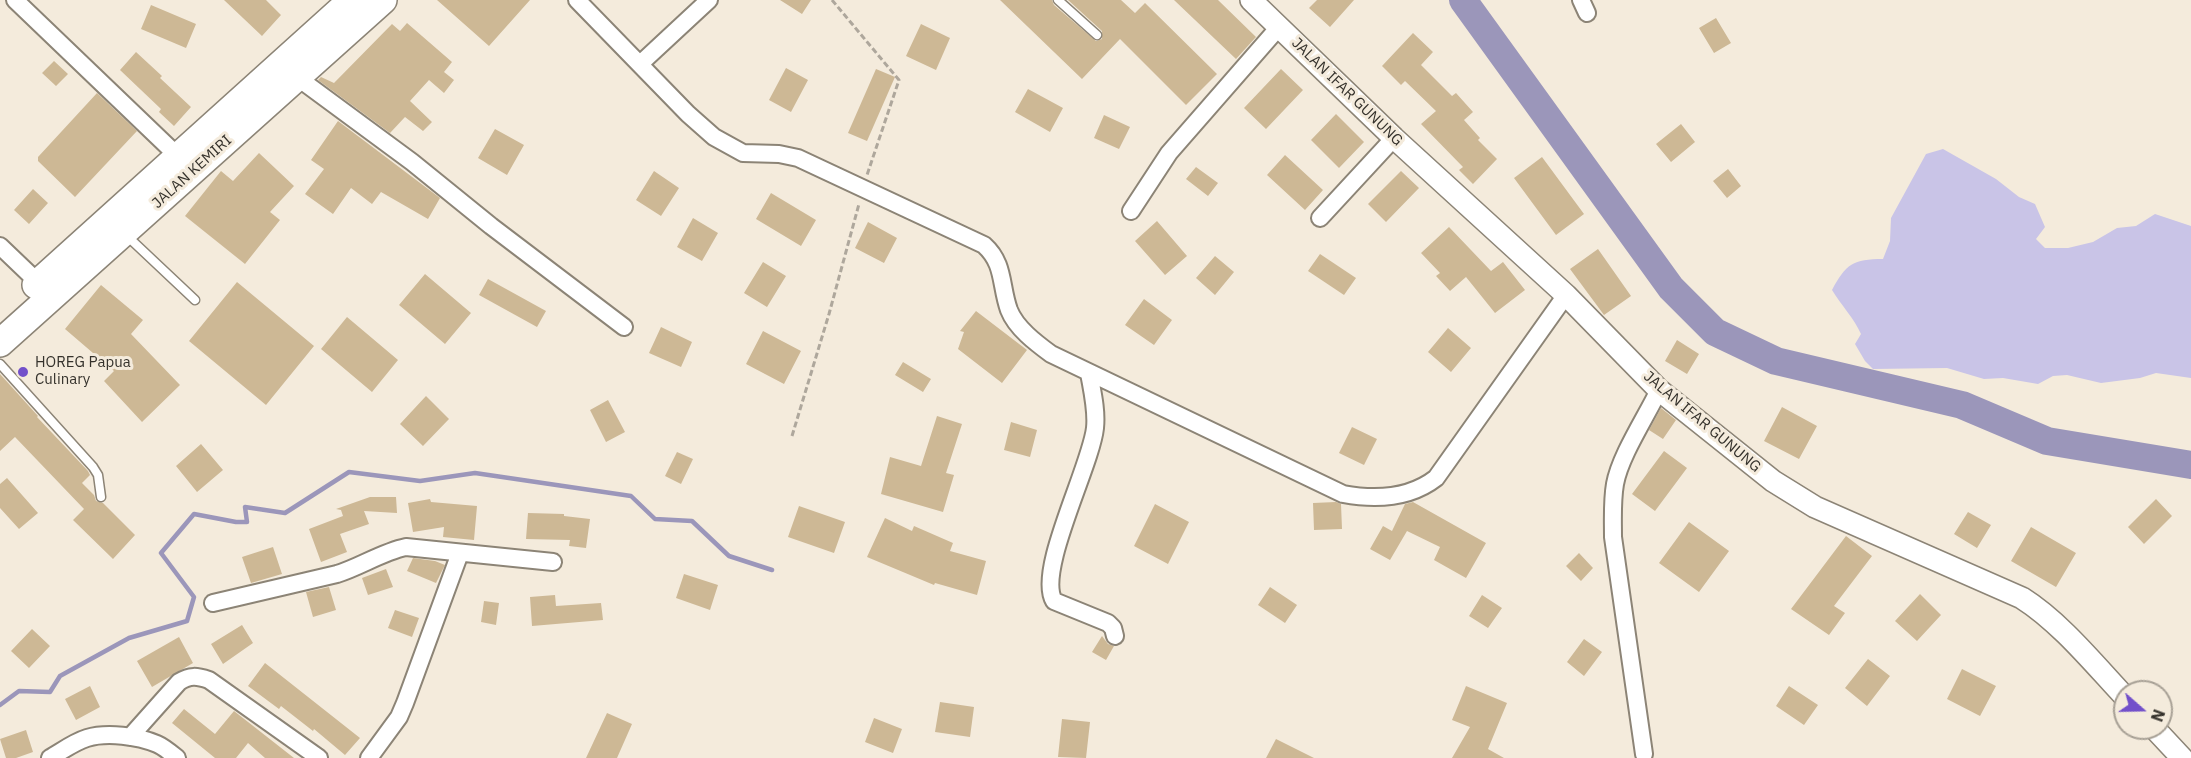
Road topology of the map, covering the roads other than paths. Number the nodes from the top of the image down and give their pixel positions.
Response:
1 (15, 0) edge
2 (352, 0) edge
3 (383, 0) edge
4 (578, 0) edge
5 (709, 0) edge
6 (1058, 0) edge
7 (1251, 0) edge
8 (1279, 27) junction
9 (1097, 35) dead end
10 (640, 64) junction
11 (288, 71) junction
12 (1394, 138) junction
13 (186, 163) junction
14 (1131, 211) dead end
15 (1320, 218) dead end
16 (124, 232) junction
17 (0, 246) edge
18 (46, 289) junction
19 (1566, 296) junction
20 (195, 300) dead end
21 (0, 319) edge
22 (624, 327) dead end
23 (0, 344) edge
24 (0, 364) edge
25 (1089, 373) junction
26 (1659, 390) junction
27 (101, 497) dead end
28 (460, 553) junction
29 (553, 562) dead end
30 (213, 603) dead end
31 (1116, 636) dead end
32 (2113, 684) edge
33 (130, 737) junction
34 (2165, 740) edge
35 (1644, 754) dead end
36 (50, 758) edge
37 (177, 758) edge
38 (319, 758) edge
39 (369, 758) edge
40 (2182, 758) edge

1 - 13 street
2 - 11 highway, JALAN KEMIRI
3 - 11 highway, JALAN KEMIRI
4 - 10 street
5 - 10 street
6 - 9 lane
7 - 8 street, JALAN IFAR GUNUNG
8 - 12 street, JALAN IFAR GUNUNG
8 - 14 street
10 - 25 street
11 - 13 highway, JALAN KEMIRI
11 - 22 street
12 - 15 street
12 - 19 street, JALAN IFAR GUNUNG
13 - 16 highway, JALAN KEMIRI
13 - 18 highway, JALAN KEMIRI
16 - 18 highway, JALAN KEMIRI
16 - 20 lane
17 - 18 street
18 - 21 highway, JALAN KEMIRI
18 - 23 highway, JALAN KEMIRI
19 - 25 street
19 - 26 street, JALAN IFAR GUNUNG
24 - 27 lane
25 - 31 street
26 - 32 street, JALAN IFAR GUNUNG
26 - 35 street
28 - 29 street
28 - 30 street
28 - 39 street
33 - 36 street
33 - 37 street
33 - 38 street
34 - 40 street

